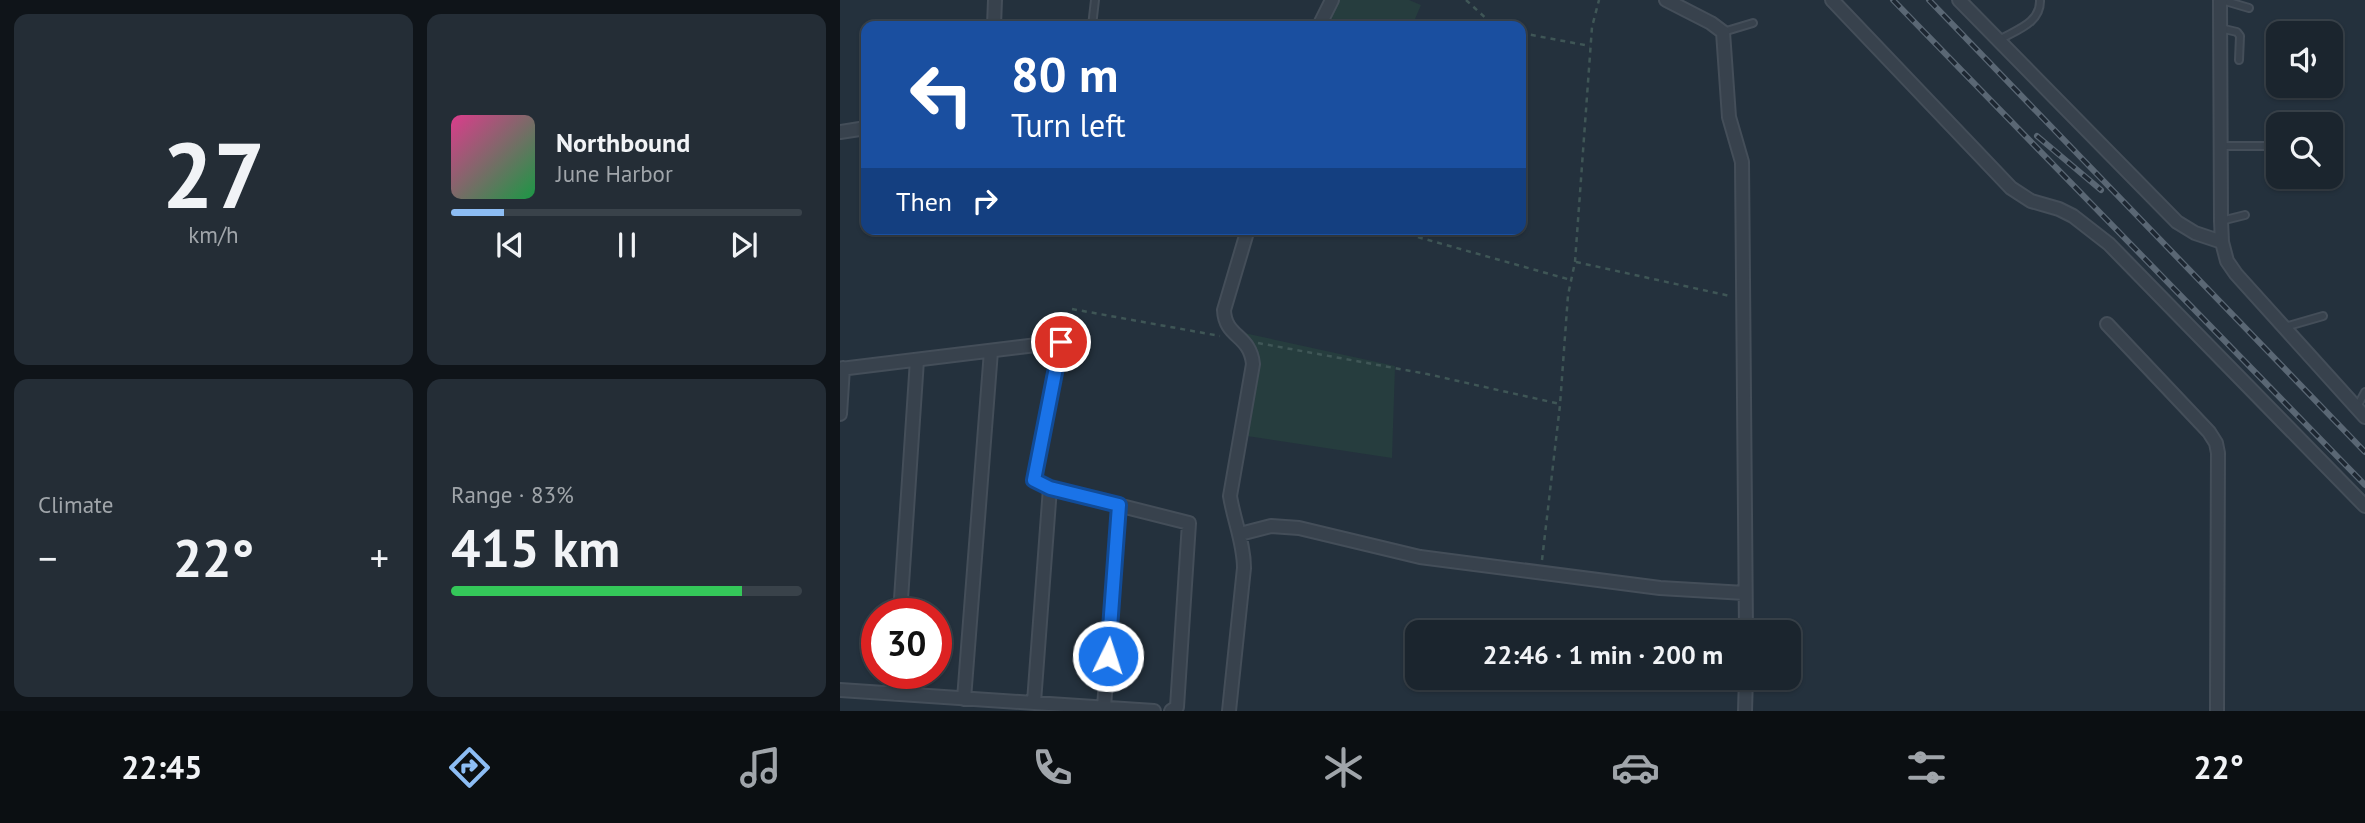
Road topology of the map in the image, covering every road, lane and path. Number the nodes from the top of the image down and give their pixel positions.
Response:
1 (995, 0) edge
2 (1095, 0) edge
3 (1332, 0) edge
4 (1466, 0) edge
5 (1599, 0) edge
6 (1666, 0) edge
7 (1832, 0) edge
8 (2040, 0) edge
9 (2221, 0) edge
10 (1962, 1) edge
11 (2249, 8) dead end
12 (994, 21) edge
13 (1092, 21) edge
14 (1322, 21) edge
15 (1489, 21) edge
16 (1753, 23) dead end
17 (2220, 28) junction
18 (1723, 32) junction
19 (1526, 34) edge
20 (1999, 40) junction
21 (1591, 47) junction
22 (2239, 60) dead end
23 (861, 129) edge
24 (840, 132) edge
25 (2220, 146) junction
26 (2266, 146) edge
27 (2245, 215) dead end
28 (2221, 221) junction
29 (1246, 235) edge
30 (1410, 235) edge
31 (2222, 242) junction
32 (1575, 262) junction
33 (1571, 280) junction
34 (1743, 299) junction
35 (1072, 309) dead end
36 (2323, 316) dead end
37 (2107, 324) dead end
38 (2283, 328) junction
39 (1243, 340) junction
40 (991, 351) junction
41 (917, 360) junction
42 (841, 369) edge
43 (2365, 392) edge
44 (1560, 405) junction
45 (2361, 413) edge
46 (840, 414) edge
47 (1050, 488) junction
48 (1119, 505) junction
49 (2365, 506) edge
50 (1240, 534) junction
51 (1541, 572) junction
52 (1745, 593) junction
53 (901, 598) edge
54 (1745, 620) edge
55 (896, 689) edge
56 (840, 690) edge
57 (1746, 690) edge
58 (895, 694) junction
59 (964, 699) junction
60 (1034, 702) junction
61 (1104, 707) junction
62 (1154, 711) edge
63 (1171, 711) edge
64 (1229, 711) edge
65 (1745, 711) edge
66 (2217, 711) edge

1 - 12 street
2 - 13 lane
3 - 14 street
4 - 15 path
5 - 21 path
6 - 18 street
7 - 49 street
8 - 20 lane
9 - 11 lane
9 - 17 street
10 - 20 street
16 - 18 lane
17 - 22 lane
17 - 25 street
18 - 34 street
19 - 21 path
20 - 31 street
21 - 32 path
23 - 24 street
25 - 26 lane
25 - 28 street
27 - 28 lane
28 - 31 street
29 - 39 street
30 - 33 path
31 - 38 street
32 - 33 path
32 - 34 path
33 - 44 path
34 - 52 street
35 - 39 path
36 - 38 lane
37 - 66 street
38 - 45 street
39 - 44 path
39 - 50 street
40 - 41 street
40 - 47 street
40 - 59 street
41 - 42 street
41 - 53 street
42 - 46 street
43 - 45 lane
44 - 51 path
47 - 48 street
47 - 60 street
48 - 61 street
48 - 63 street
50 - 51 street
50 - 64 street
51 - 52 street
52 - 54 street
55 - 58 street
56 - 58 street
57 - 65 street
58 - 59 street
59 - 60 street
60 - 61 street
61 - 62 street

